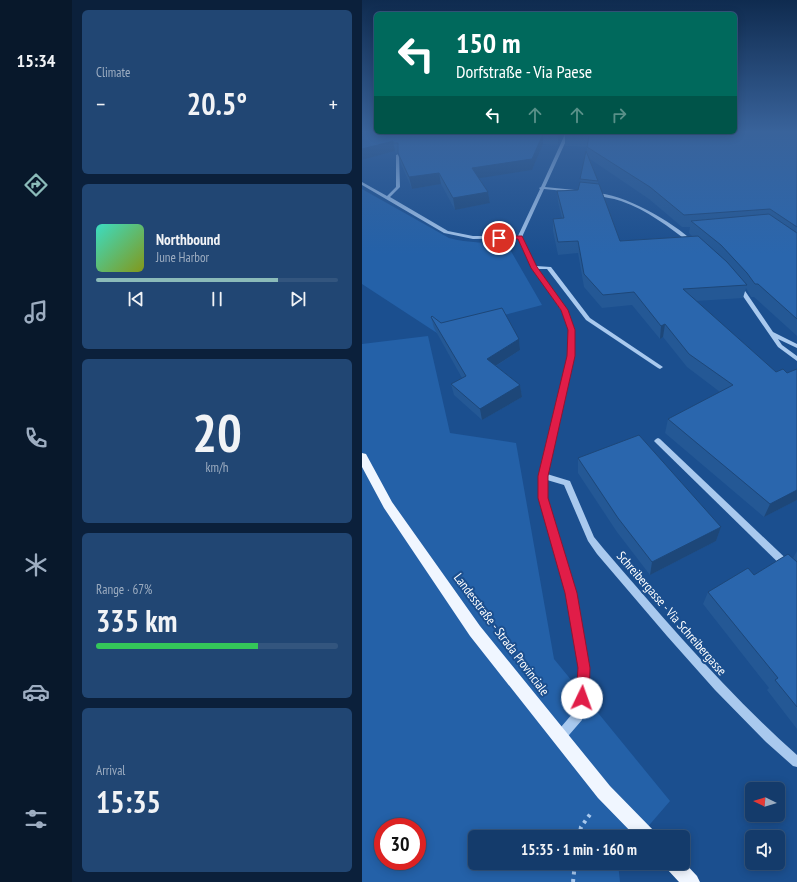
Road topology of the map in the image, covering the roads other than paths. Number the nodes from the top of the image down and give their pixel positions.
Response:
1 (398, 172) edge
2 (549, 172) edge
3 (362, 183) edge
4 (541, 188) junction
5 (578, 192) edge
6 (586, 192) edge
7 (387, 198) junction
8 (686, 230) edge
9 (678, 231) junction
10 (520, 237) junction
11 (696, 245) edge
12 (534, 268) junction
13 (736, 282) edge
14 (771, 333) junction
15 (797, 346) edge
16 (797, 359) edge
17 (660, 367) dead end
18 (658, 441) dead end
19 (362, 457) edge
20 (543, 476) junction
21 (797, 576) edge
22 (559, 738) junction
23 (797, 762) edge
24 (641, 830) edge
25 (680, 870) edge
26 (691, 882) edge

1 - 7 street
2 - 4 street
3 - 7 street
4 - 5 street
4 - 10 street
6 - 9 street
7 - 10 street
8 - 9 street
9 - 11 street
10 - 12 street
12 - 17 street
12 - 20 street
13 - 14 street
14 - 15 street
14 - 16 street
18 - 21 street
19 - 22 main road, Landesstraße - Strada Provinciale
20 - 22 street
20 - 23 street, Schreibergasse - Via Schreibergasse
22 - 24 main road, Landesstraße - Strada Provinciale
25 - 26 main road

